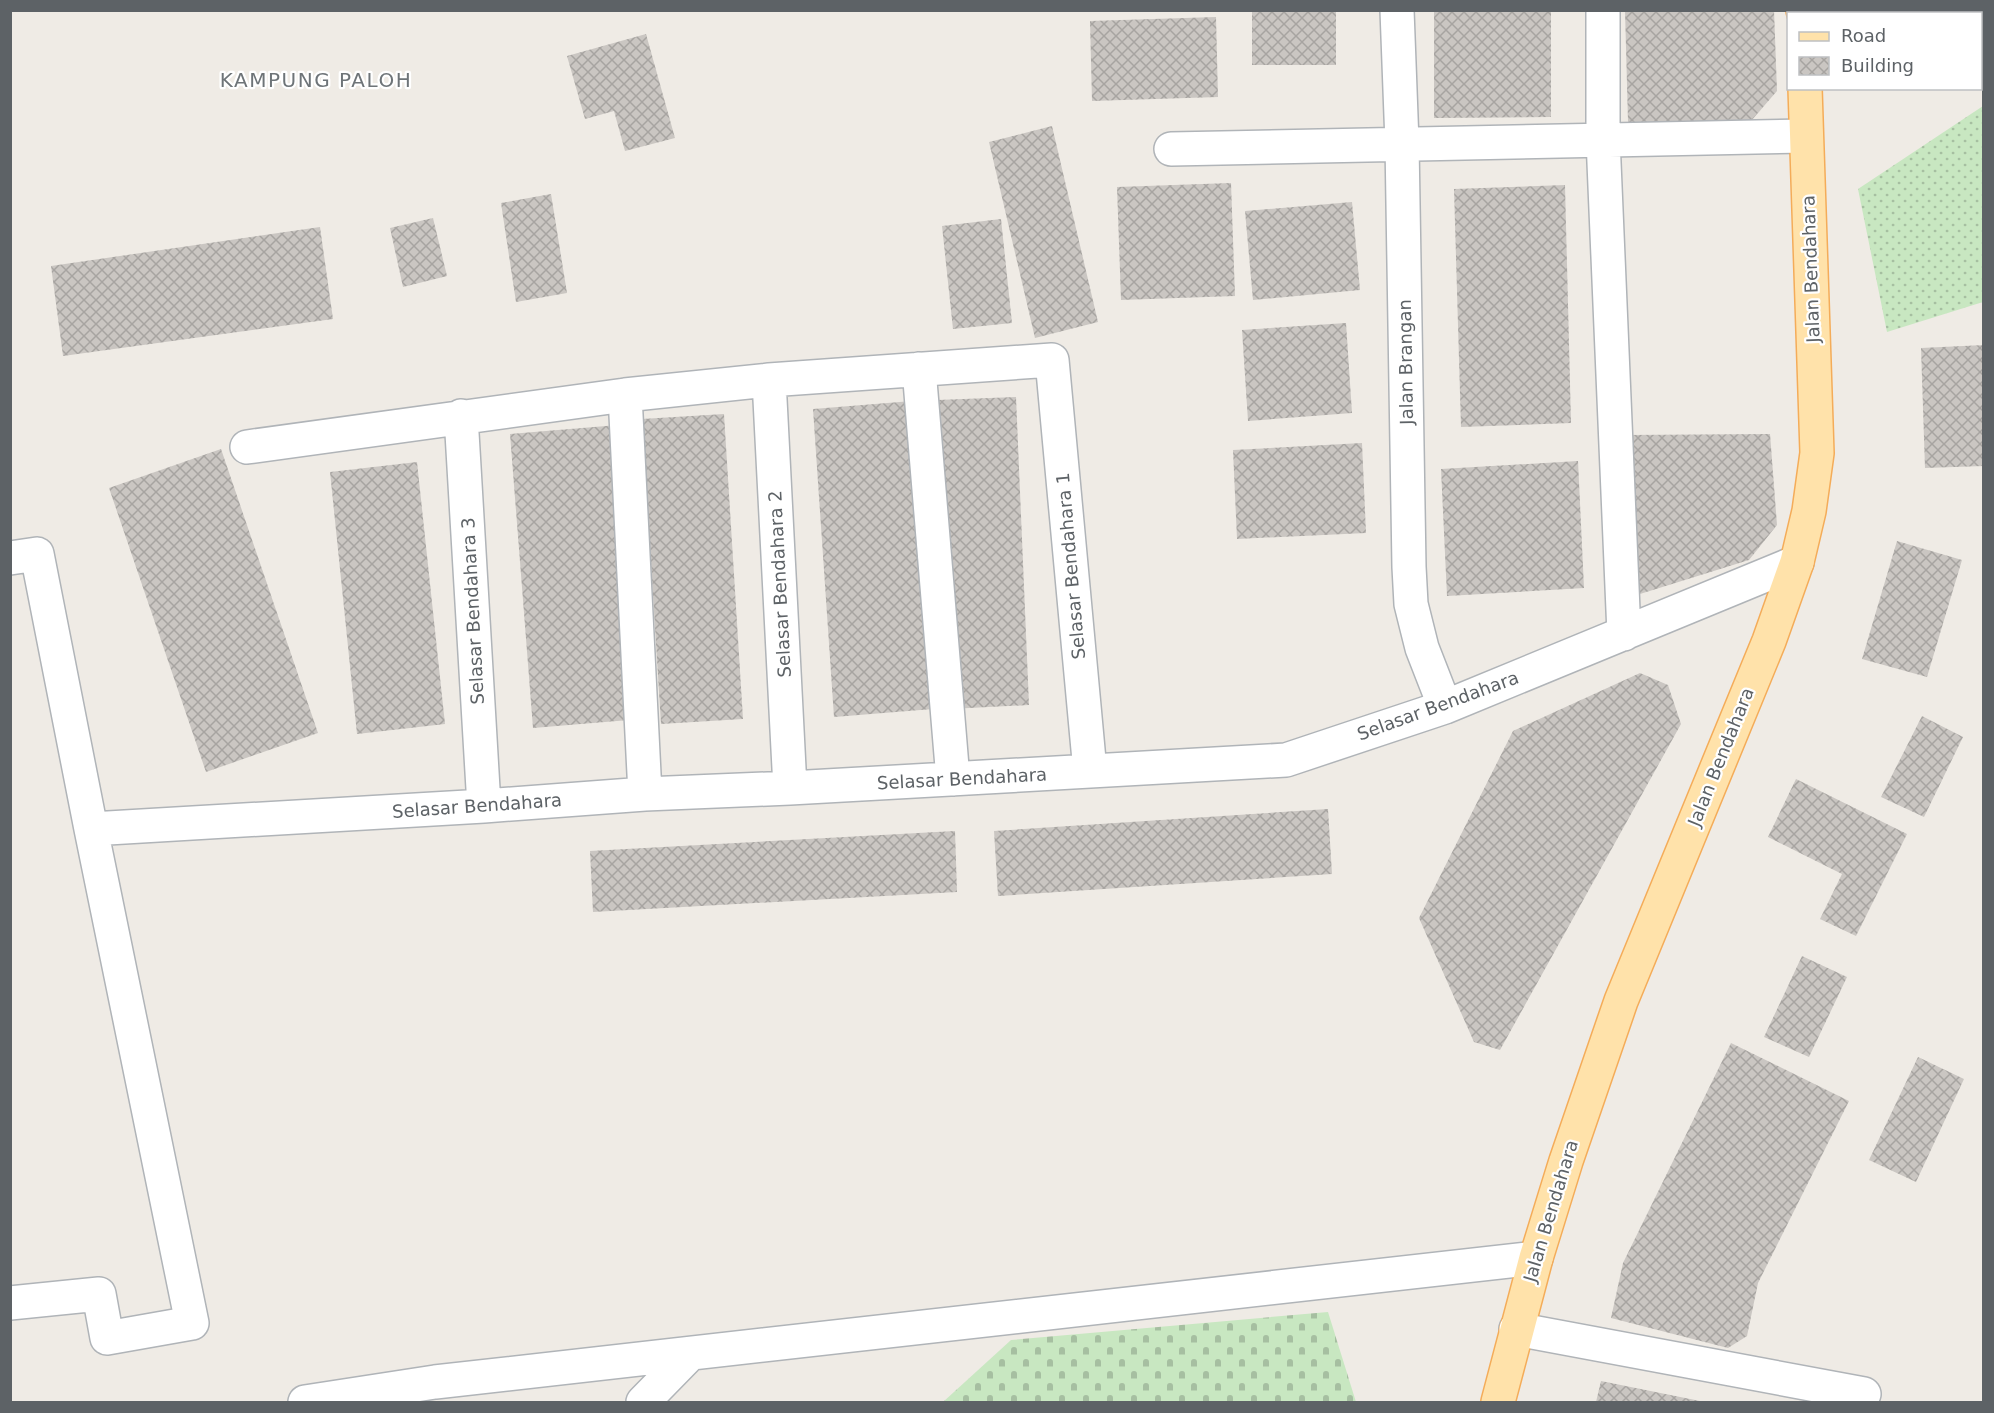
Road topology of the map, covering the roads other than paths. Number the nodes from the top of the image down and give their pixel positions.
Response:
1 (1397, 10) edge
2 (1603, 10) edge
3 (1805, 90) edge
4 (1806, 136) junction
5 (1604, 139) junction
6 (1402, 143) junction
7 (1171, 149) dead end
8 (919, 369) junction
9 (769, 380) junction
10 (625, 395) junction
11 (461, 416) junction
12 (247, 447) dead end
13 (10, 558) edge
14 (1797, 562) junction
15 (1624, 634) junction
16 (1444, 707) junction
17 (1090, 771) junction
18 (953, 779) junction
19 (790, 788) junction
20 (645, 794) junction
21 (484, 806) junction
22 (91, 829) junction
23 (1536, 1258) junction
24 (10, 1303) edge
25 (1516, 1329) junction
26 (690, 1354) junction
27 (1864, 1394) dead end
28 (305, 1402) edge
29 (643, 1402) edge
30 (1498, 1402) edge

1 - 6 street, Jalan Brangan
2 - 5 street
3 - 4 main road, Jalan Bendahara
4 - 5 street
4 - 14 main road, Jalan Bendahara
5 - 6 street
5 - 15 street
6 - 7 street
6 - 16 street, Jalan Brangan
8 - 9 street
8 - 17 street, Selasar Bendahara 1
8 - 18 street
9 - 10 street
9 - 19 street, Selasar Bendahara 2
10 - 11 street
10 - 20 street
11 - 12 street
11 - 21 street, Selasar Bendahara 3
13 - 22 street
14 - 15 street, Selasar Bendahara
14 - 23 main road, Jalan Bendahara
15 - 16 street, Selasar Bendahara
16 - 17 street, Selasar Bendahara
17 - 18 street, Selasar Bendahara
18 - 19 street, Selasar Bendahara
19 - 20 street, Selasar Bendahara
20 - 21 street, Selasar Bendahara
21 - 22 street, Selasar Bendahara
22 - 24 street
23 - 25 main road, Jalan Bendahara
23 - 26 street
25 - 27 street
25 - 30 main road, Jalan Bendahara
26 - 28 street
26 - 29 street

